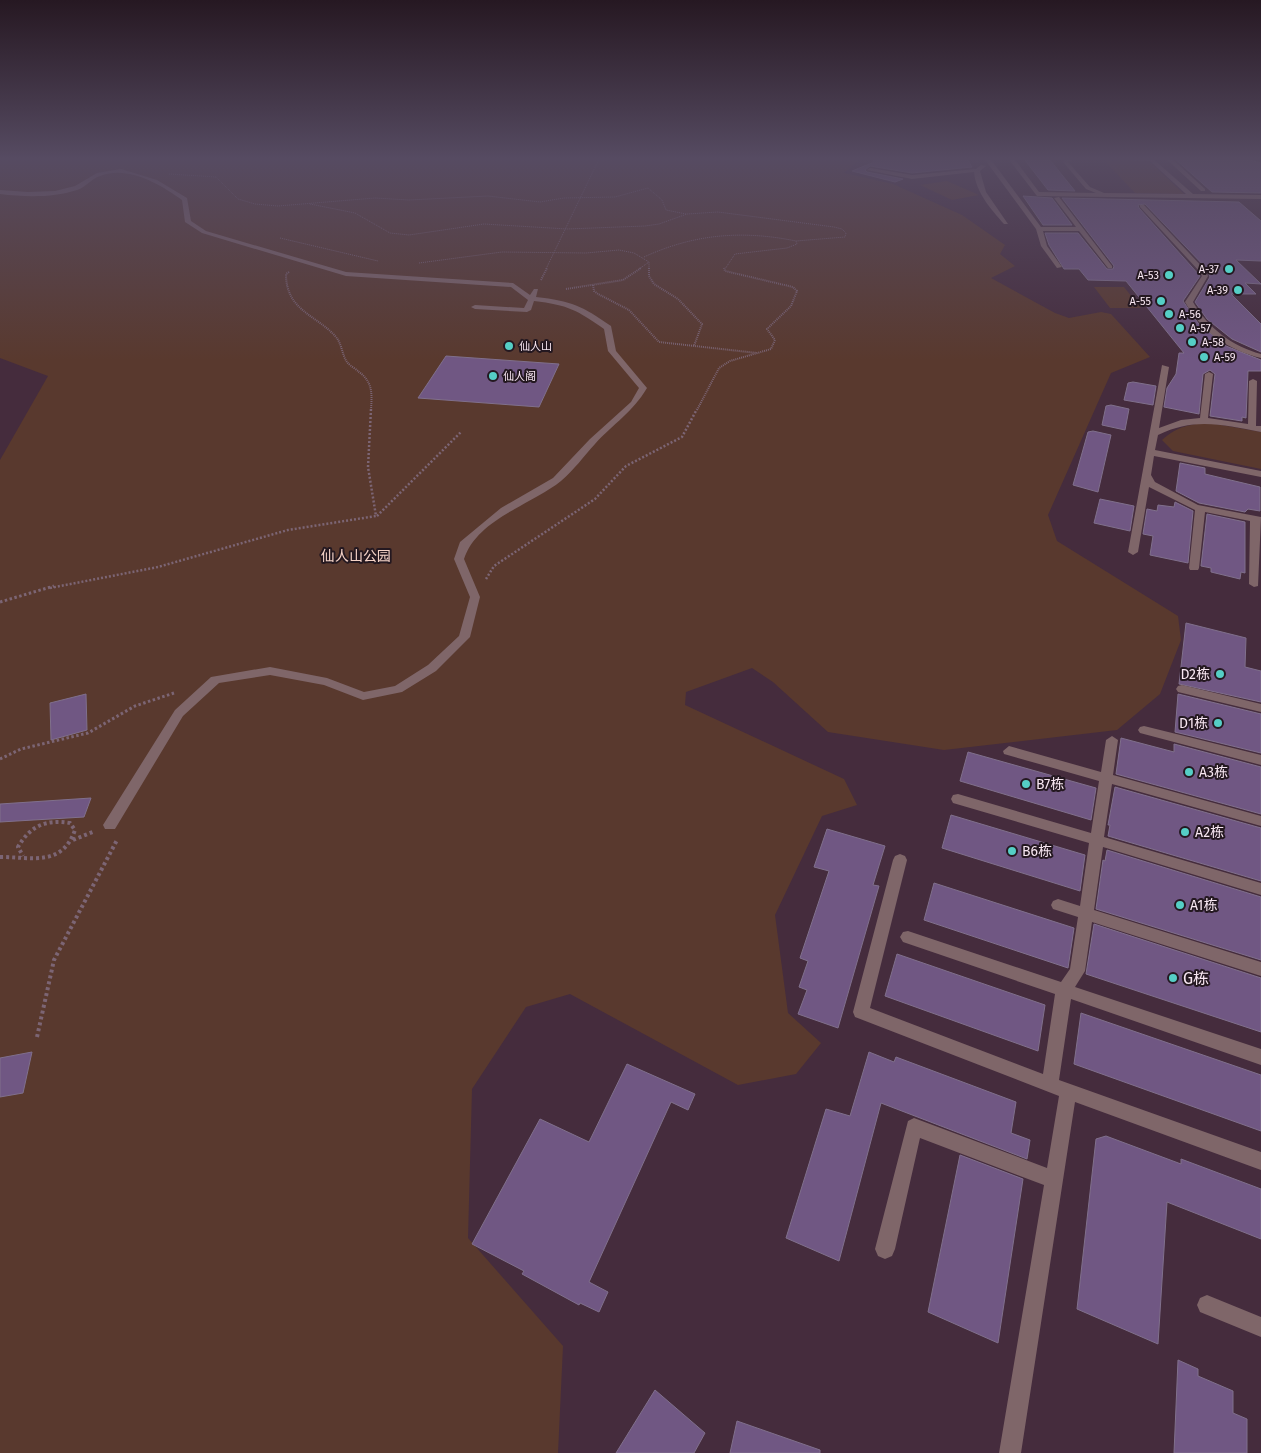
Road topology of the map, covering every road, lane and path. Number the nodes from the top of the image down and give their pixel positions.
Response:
1 (192, 225) edge
2 (376, 225) edge
3 (478, 225) edge
4 (497, 225) edge
5 (569, 225) edge
6 (653, 225) edge
7 (817, 225) edge
8 (1038, 225) edge
9 (1077, 225) edge
10 (1160, 225) edge
11 (1040, 228) junction
12 (567, 229) junction
13 (1080, 229) junction
14 (279, 238) dead end
15 (796, 240) junction
16 (556, 252) junction
17 (644, 257) junction
18 (384, 262) dead end
19 (649, 262) junction
20 (418, 263) dead end
21 (311, 264) junction
22 (1059, 267) dead end
23 (1110, 267) dead end
24 (593, 285) junction
25 (536, 290) joint
26 (532, 299) junction
27 (475, 307) dead end
28 (694, 346) junction
29 (759, 354) junction
30 (1261, 356) edge
31 (1165, 367) dead end
32 (1208, 374) dead end
33 (1253, 381) dead end
34 (1204, 419) junction
35 (1256, 429) edge
36 (461, 432) dead end
37 (1153, 434) junction
38 (1150, 452) junction
39 (1146, 474) junction
40 (1261, 474) edge
41 (1200, 508) junction
42 (376, 516) junction
43 (1258, 520) edge
44 (1133, 552) dead end
45 (1194, 568) dead end
46 (1254, 584) dead end
47 (475, 597) junction
48 (0, 602) edge
49 (1182, 689) dead end
50 (180, 692) dead end
51 (1261, 708) edge
52 (1144, 730) dead end
53 (1112, 740) dead end
54 (1009, 751) dead end
55 (0, 759) edge
56 (1261, 760) edge
57 (1106, 778) junction
58 (958, 799) dead end
59 (1261, 821) edge
60 (110, 825) junction
61 (73, 840) junction
62 (1096, 840) junction
63 (23, 856) junction
64 (0, 857) edge
65 (900, 860) dead end
66 (1261, 889) edge
67 (1058, 905) dead end
68 (1085, 914) junction
69 (908, 937) dead end
70 (1261, 969) edge
71 (1064, 990) junction
72 (37, 1037) dead end
73 (1261, 1057) edge
74 (1050, 1084) junction
75 (1068, 1091) junction
76 (1261, 1161) edge
77 (1054, 1180) junction
78 (885, 1249) dead end
79 (1207, 1305) dead end
80 (1261, 1327) edge
81 (1010, 1453) edge

1 - 21 street
2 - 3 path
4 - 12 path
5 - 12 path
6 - 12 path
7 - 15 path
8 - 11 street
9 - 13 street
10 - 30 street
11 - 13 street
11 - 22 street
12 - 16 path
13 - 23 street
14 - 18 path
15 - 17 path
15 - 29 path
16 - 17 path
16 - 20 path
16 - 25 path
17 - 19 path
19 - 24 path
19 - 28 path
21 - 26 street
21 - 42 path
24 - 26 path
24 - 28 path
25 - 26 street
26 - 27 street
26 - 47 street
28 - 29 path
29 - 47 path
31 - 37 street
32 - 34 street
33 - 35 street
34 - 35 street
34 - 37 street
36 - 42 path
37 - 38 street
38 - 39 street
38 - 40 street
39 - 41 street
39 - 44 street
41 - 43 street
41 - 45 street
42 - 48 path
43 - 46 street
47 - 60 street
49 - 51 street
50 - 55 path
52 - 56 street
53 - 57 street
54 - 57 street
57 - 59 street
57 - 62 street
58 - 62 street
60 - 61 path
60 - 72 path
61 - 63 path
61 - 63 path
62 - 66 street
62 - 68 street
63 - 64 path
65 - 74 street
67 - 68 street
68 - 70 street
68 - 71 street
69 - 71 street
71 - 73 street
71 - 74 street
74 - 75 street
75 - 76 street
75 - 77 street
77 - 78 street
77 - 81 street
79 - 80 street

